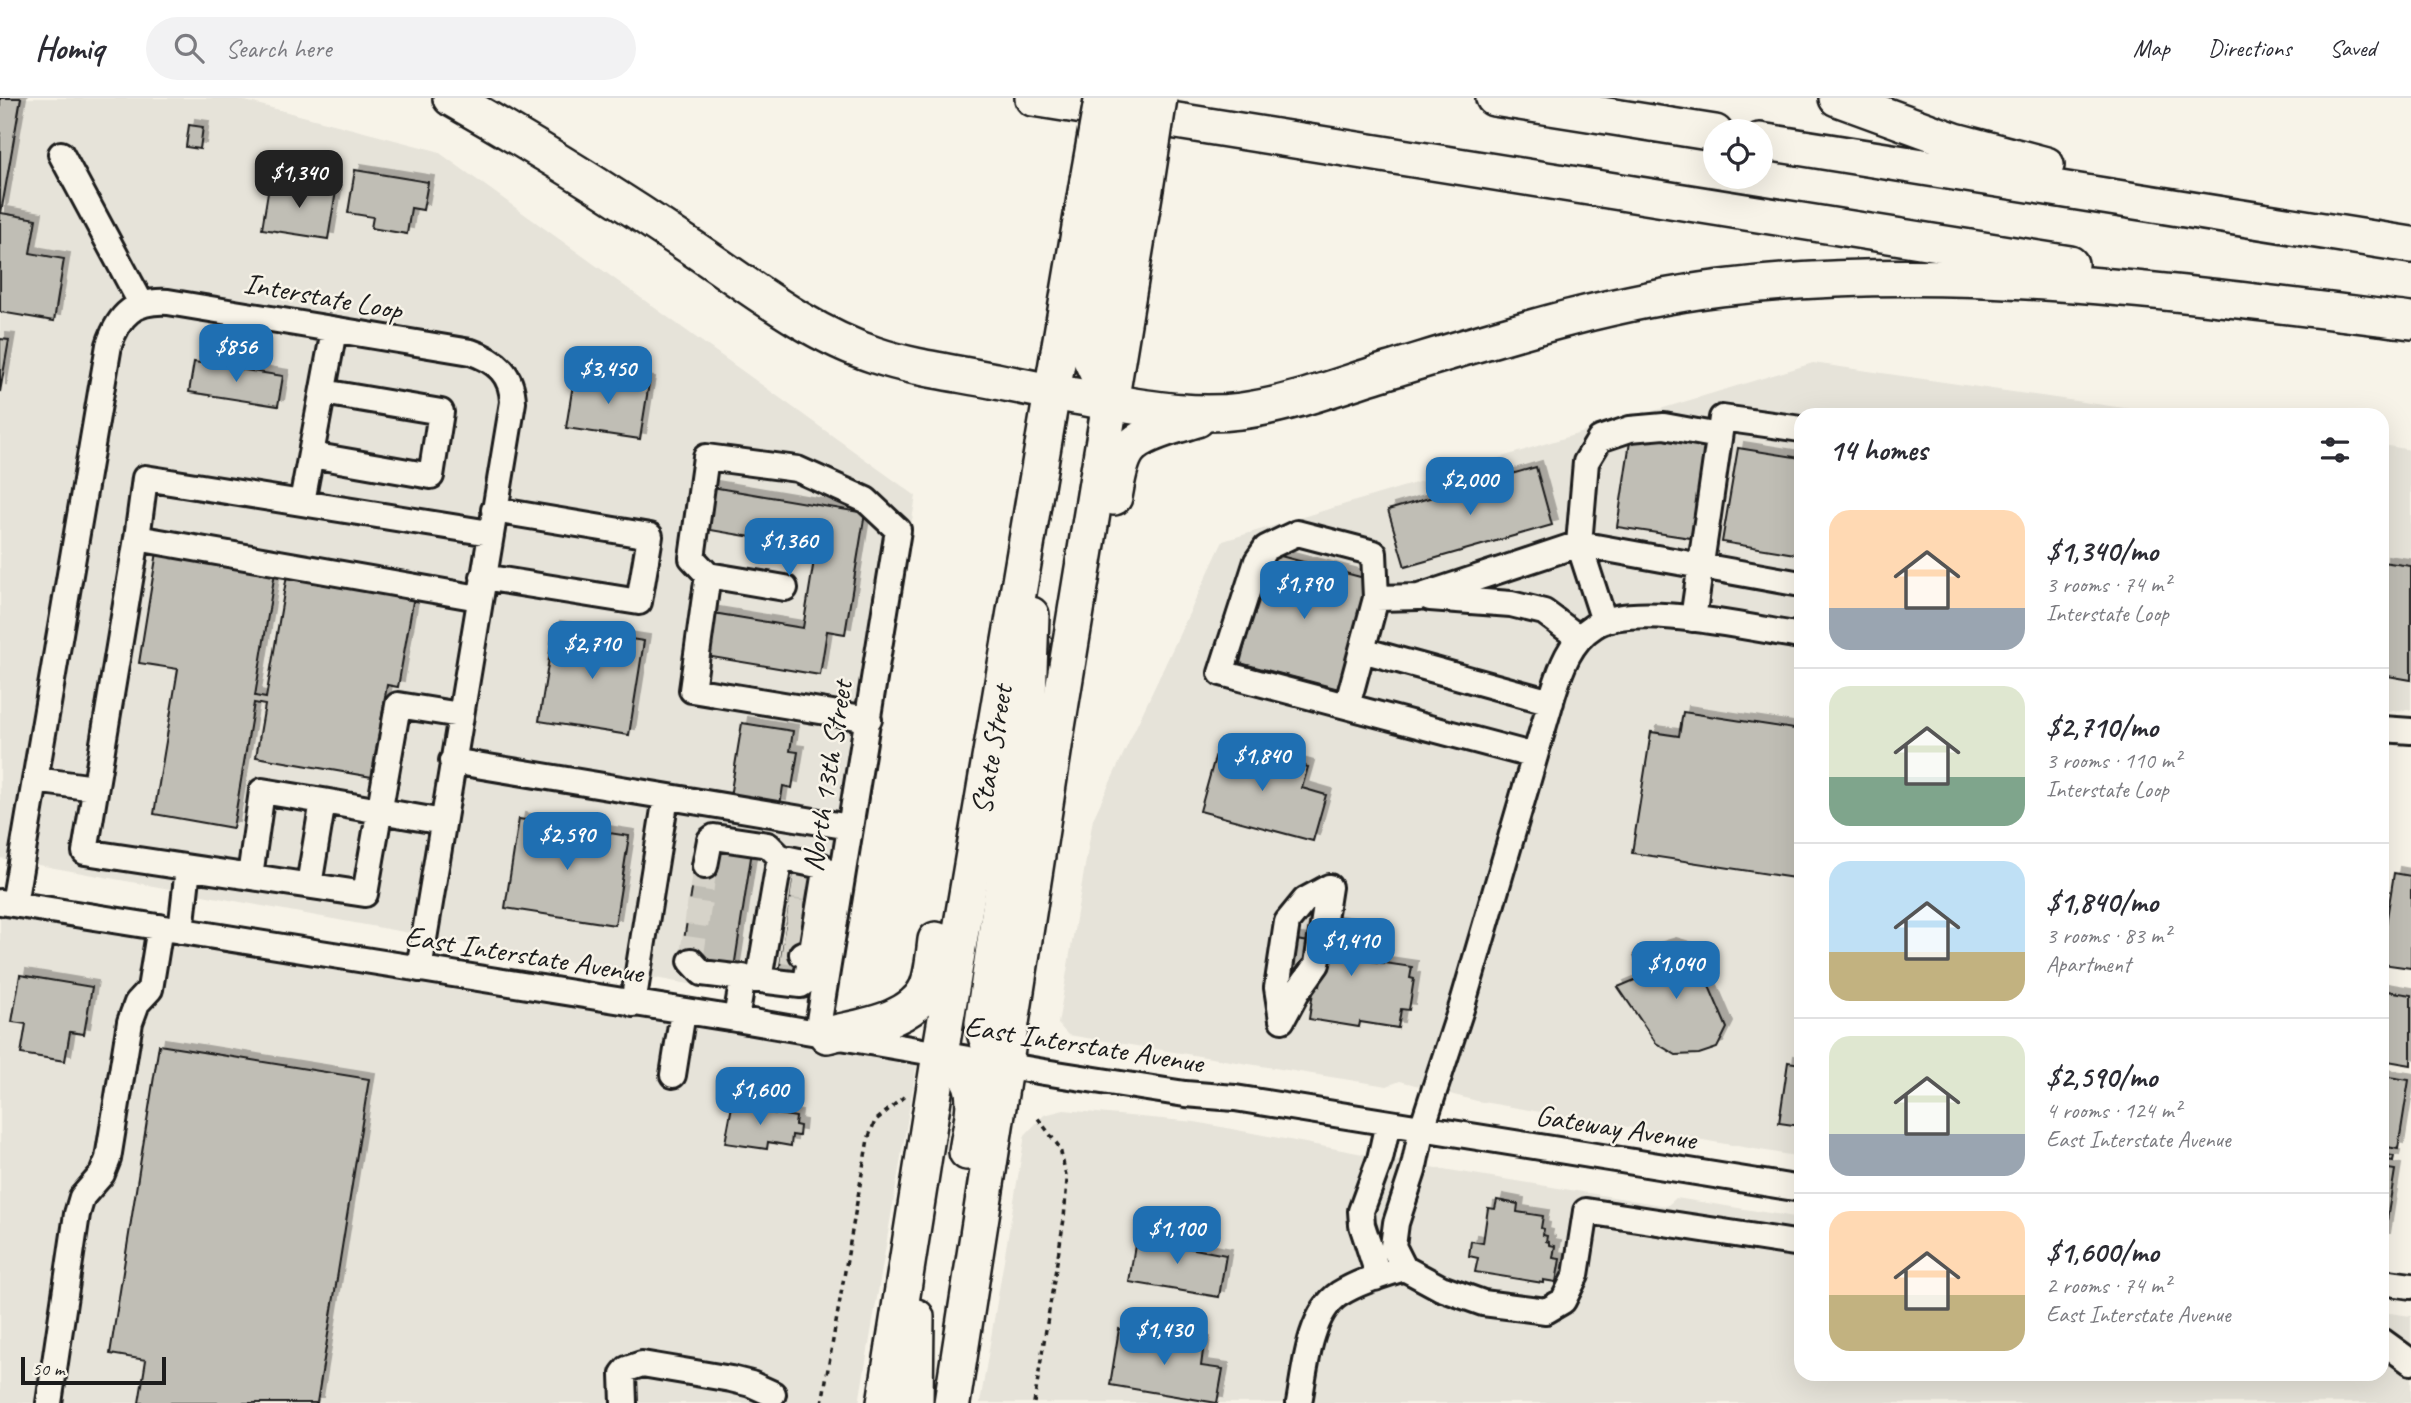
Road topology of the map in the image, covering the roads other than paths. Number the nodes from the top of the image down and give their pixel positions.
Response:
1 (451, 98) edge
2 (1033, 98) edge
3 (1103, 98) edge
4 (1126, 98) edge
5 (1139, 98) edge
6 (1159, 98) edge
7 (1494, 98) edge
8 (1837, 98) edge
9 (1703, 131) edge
10 (1773, 143) edge
11 (61, 154) dead end
12 (1118, 185) junction
13 (2411, 234) edge
14 (2411, 245) edge
15 (141, 303) junction
16 (2411, 320) edge
17 (334, 330) junction
18 (323, 392) junction
19 (1051, 392) junction
20 (1111, 402) junction
21 (1217, 413) junction
22 (1794, 428) edge
23 (1719, 436) junction
24 (311, 455) junction
25 (302, 502) junction
26 (492, 521) junction
27 (137, 538) junction
28 (1027, 538) junction
29 (1579, 544) junction
30 (1700, 567) junction
31 (709, 575) junction
32 (1794, 583) edge
33 (481, 588) junction
34 (785, 588) dead end
35 (1419, 597) junction
36 (1376, 598) junction
37 (1693, 619) junction
38 (1604, 621) junction
39 (1794, 635) edge
40 (1579, 638) junction
41 (1363, 650) junction
42 (1551, 702) junction
43 (1347, 706) junction
44 (460, 715) junction
45 (869, 719) junction
46 (2389, 729) edge
47 (2411, 731) edge
48 (1535, 756) junction
49 (452, 761) junction
50 (35, 780) junction
51 (95, 789) junction
52 (666, 797) junction
53 (323, 801) junction
54 (380, 812) junction
55 (443, 822) junction
56 (850, 827) junction
57 (780, 857) junction
58 (705, 866) tunnel mouth
59 (188, 868) junction
60 (250, 876) junction
61 (309, 886) junction
62 (800, 887) junction
63 (7, 903) edge
64 (171, 929) junction
65 (796, 934) junction
66 (419, 969) junction
67 (1018, 971) junction
68 (751, 978) junction
69 (633, 1004) junction
70 (691, 1013) junction
71 (736, 1019) junction
72 (1282, 1020) joint
73 (822, 1034) junction
74 (940, 1054) junction
75 (1004, 1065) junction
76 (673, 1075) dead end
77 (1388, 1123) junction
78 (1422, 1128) junction
79 (1794, 1188) edge
80 (911, 1240) junction
81 (1794, 1243) edge
82 (1404, 1268) junction
83 (1375, 1279) junction
84 (2389, 1283) edge
85 (2411, 1286) edge
86 (2389, 1346) edge
87 (2411, 1362) edge
88 (642, 1364) junction
89 (774, 1394) dead end
90 (49, 1403) edge
91 (610, 1403) edge
92 (624, 1403) edge
93 (886, 1403) edge
94 (915, 1403) edge
95 (931, 1403) edge
96 (952, 1403) edge
97 (1299, 1403) edge

1 - 19 highway
2 - 16 highway
3 - 12 highway, State Street, bridge
4 - 12 highway, bridge
5 - 12 highway
6 - 12 highway, State Street, bridge
7 - 9 highway
8 - 13 highway
10 - 14 highway
11 - 15 street
12 - 19 highway, State Street
12 - 20 highway, State Street
12 - 20 highway
15 - 17 street, Interstate Loop
15 - 50 street
16 - 21 highway
17 - 18 street
17 - 26 street, Interstate Loop
18 - 24 street
18 - 24 street
19 - 20 highway
19 - 28 highway, State Street
20 - 21 highway
20 - 67 highway, State Street
21 - 67 highway
22 - 23 street
23 - 29 street
23 - 30 street
24 - 25 street
25 - 26 street
25 - 27 street
26 - 33 street, Interstate Loop
26 - 33 street
27 - 33 street
27 - 51 street
28 - 73 highway
28 - 74 highway, State Street
28 - 75 highway
29 - 30 street
29 - 35 street
29 - 38 street
30 - 32 street
30 - 37 street
31 - 34 street
31 - 45 street
31 - 45 street, North 13th Street
33 - 44 street, Interstate Loop
35 - 36 street
35 - 40 street
36 - 41 street
36 - 43 street
37 - 38 street
37 - 39 street
38 - 40 street
40 - 42 street
41 - 42 street
41 - 43 street
42 - 48 street
43 - 48 street
44 - 49 street, Interstate Loop
44 - 54 street
45 - 56 street, North 13th Street
46 - 47 street
48 - 78 street
49 - 52 street
49 - 55 street, Interstate Loop
50 - 51 street
50 - 63 street
51 - 59 street
52 - 56 street
52 - 69 street
53 - 54 street
53 - 60 street
53 - 61 street
54 - 55 street
54 - 61 street
55 - 66 street, Interstate Loop
56 - 65 street, North 13th Street
57 - 58 street
57 - 62 street
57 - 62 street
59 - 60 street
59 - 64 street
60 - 61 street
62 - 65 street
62 - 65 street
63 - 64 street, East Interstate Avenue
64 - 66 street, East Interstate Avenue
64 - 90 street
65 - 68 street
65 - 68 street
65 - 73 street, North 13th Street
66 - 69 street, East Interstate Avenue
67 - 75 highway, State Street
68 - 70 street
68 - 71 street
69 - 70 street, East Interstate Avenue
70 - 71 street, East Interstate Avenue
70 - 76 street
71 - 73 street, East Interstate Avenue
72 - 72 street
73 - 74 street, East Interstate Avenue
74 - 75 street, East Interstate Avenue
74 - 80 highway, State Street
74 - 95 highway
75 - 77 street, East Interstate Avenue
75 - 96 highway, State Street
77 - 78 street, East Interstate Avenue
77 - 83 street
78 - 79 street, Gateway Avenue
78 - 82 street
80 - 93 highway, State Street
80 - 94 highway
81 - 82 street
82 - 83 street
83 - 97 street
84 - 85 street
86 - 87 street
88 - 89 street
88 - 91 street
88 - 92 street

